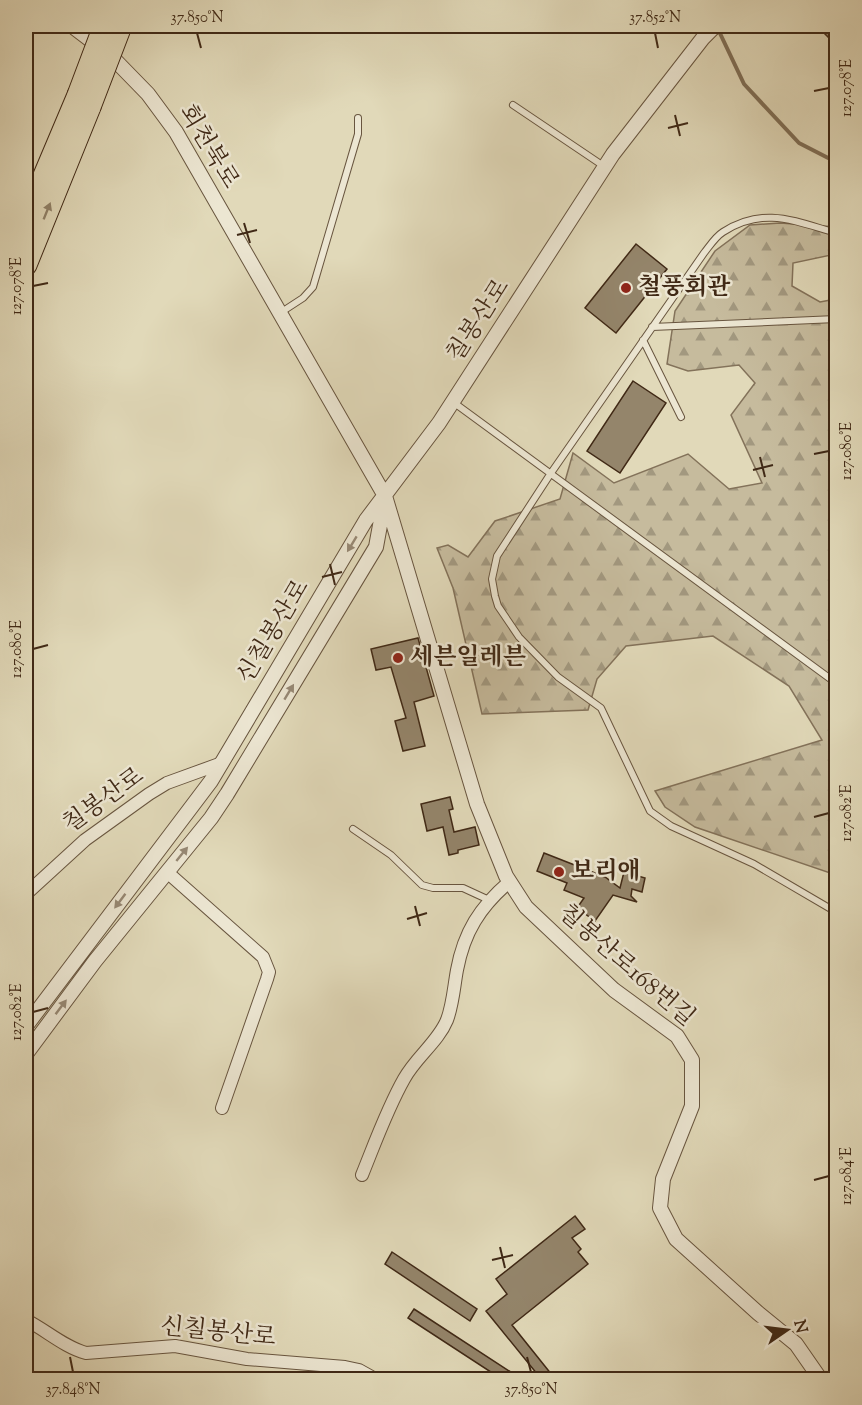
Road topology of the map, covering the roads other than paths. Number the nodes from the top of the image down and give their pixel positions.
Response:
1 (72, 26) edge
2 (104, 26) edge
3 (121, 26) edge
4 (716, 26) edge
5 (84, 101) junction
6 (513, 105) dead end
7 (358, 118) dead end
8 (605, 167) junction
9 (26, 218) edge
10 (837, 233) edge
11 (26, 265) edge
12 (280, 313) junction
13 (837, 319) edge
14 (652, 327) junction
15 (643, 340) junction
16 (453, 401) junction
17 (681, 417) dead end
18 (551, 473) junction
19 (385, 496) junction
20 (837, 683) edge
21 (222, 763) junction
22 (353, 829) dead end
23 (167, 872) junction
24 (509, 882) junction
25 (26, 894) edge
26 (489, 900) junction
27 (837, 912) edge
28 (26, 1026) edge
29 (26, 1054) edge
30 (222, 1108) dead end
31 (362, 1175) dead end
32 (26, 1320) edge
33 (377, 1380) edge
34 (821, 1380) edge

1 - 12 street, 회천북로
2 - 5 highway, bridge
3 - 5 highway, bridge
4 - 8 street, 칠봉산로
5 - 9 highway
11 -> 5 highway
6 - 8 lane
7 - 12 lane
8 - 16 street, 칠봉산로
10 - 14 lane
12 - 19 street, 회천북로
13 - 14 lane
14 - 15 lane
15 - 17 lane
15 - 18 lane
16 - 18 lane
16 - 19 street, 칠봉산로
18 - 20 lane
18 - 27 lane
19 -> 21 street, 신칠봉산로
23 -> 19 street, 신칠봉산로
19 - 24 street, 칠봉산로168번길
21 - 25 street, 칠봉산로
21 -> 28 street, 신칠봉산로
22 - 26 lane
29 -> 23 street, 신칠봉산로
23 - 30 street
24 - 26 street
24 - 34 street, 칠봉산로168번길
26 - 31 street
32 - 33 street, 신칠봉산로

